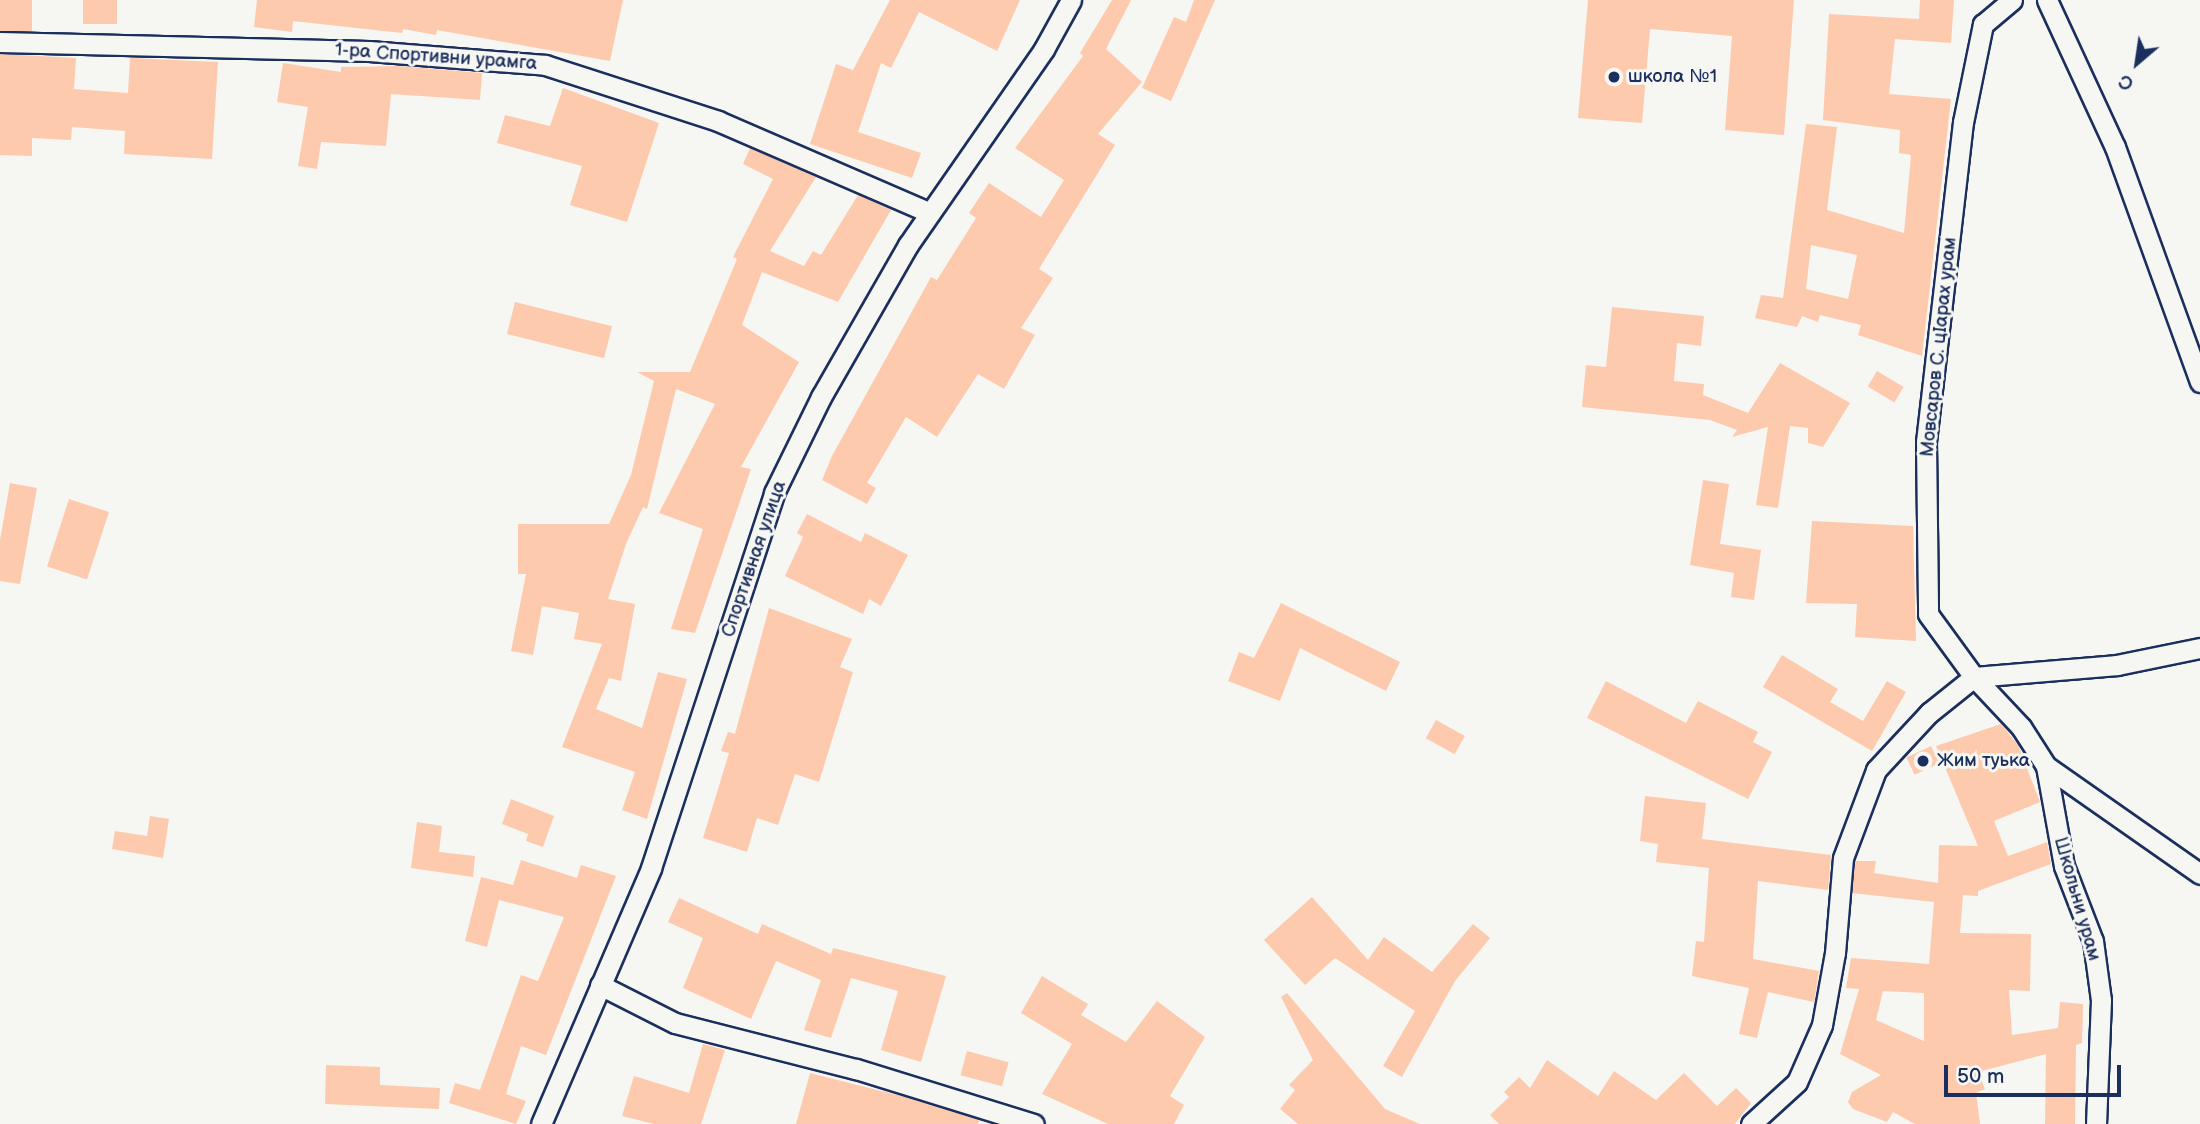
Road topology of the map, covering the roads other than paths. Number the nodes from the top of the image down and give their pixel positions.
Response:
1 (1071, 0) edge
2 (1984, 0) edge
3 (2012, 0) edge
4 (2047, 0) edge
5 (1983, 24) junction
6 (0, 42) edge
7 (928, 212) junction
8 (2200, 382) edge
9 (2200, 648) edge
10 (1975, 677) junction
11 (2046, 766) junction
12 (2200, 874) edge
13 (600, 985) junction
14 (541, 1124) edge
15 (1034, 1124) edge
16 (1751, 1124) edge
17 (2096, 1124) edge

1 - 7 street, Спортивная улица
2 - 5 street, Мовсаров С. цIарах урам
3 - 5 street
4 - 8 street
5 - 10 street, Мовсаров С. цIарах урам
6 - 7 street, 1-ра Спортивни урамга
7 - 13 street, Спортивная улица
9 - 10 street
10 - 11 street, Школьни урам
10 - 16 street
11 - 12 street
11 - 17 street, Школьни урам
13 - 14 street, Спортивная улица
13 - 15 street

